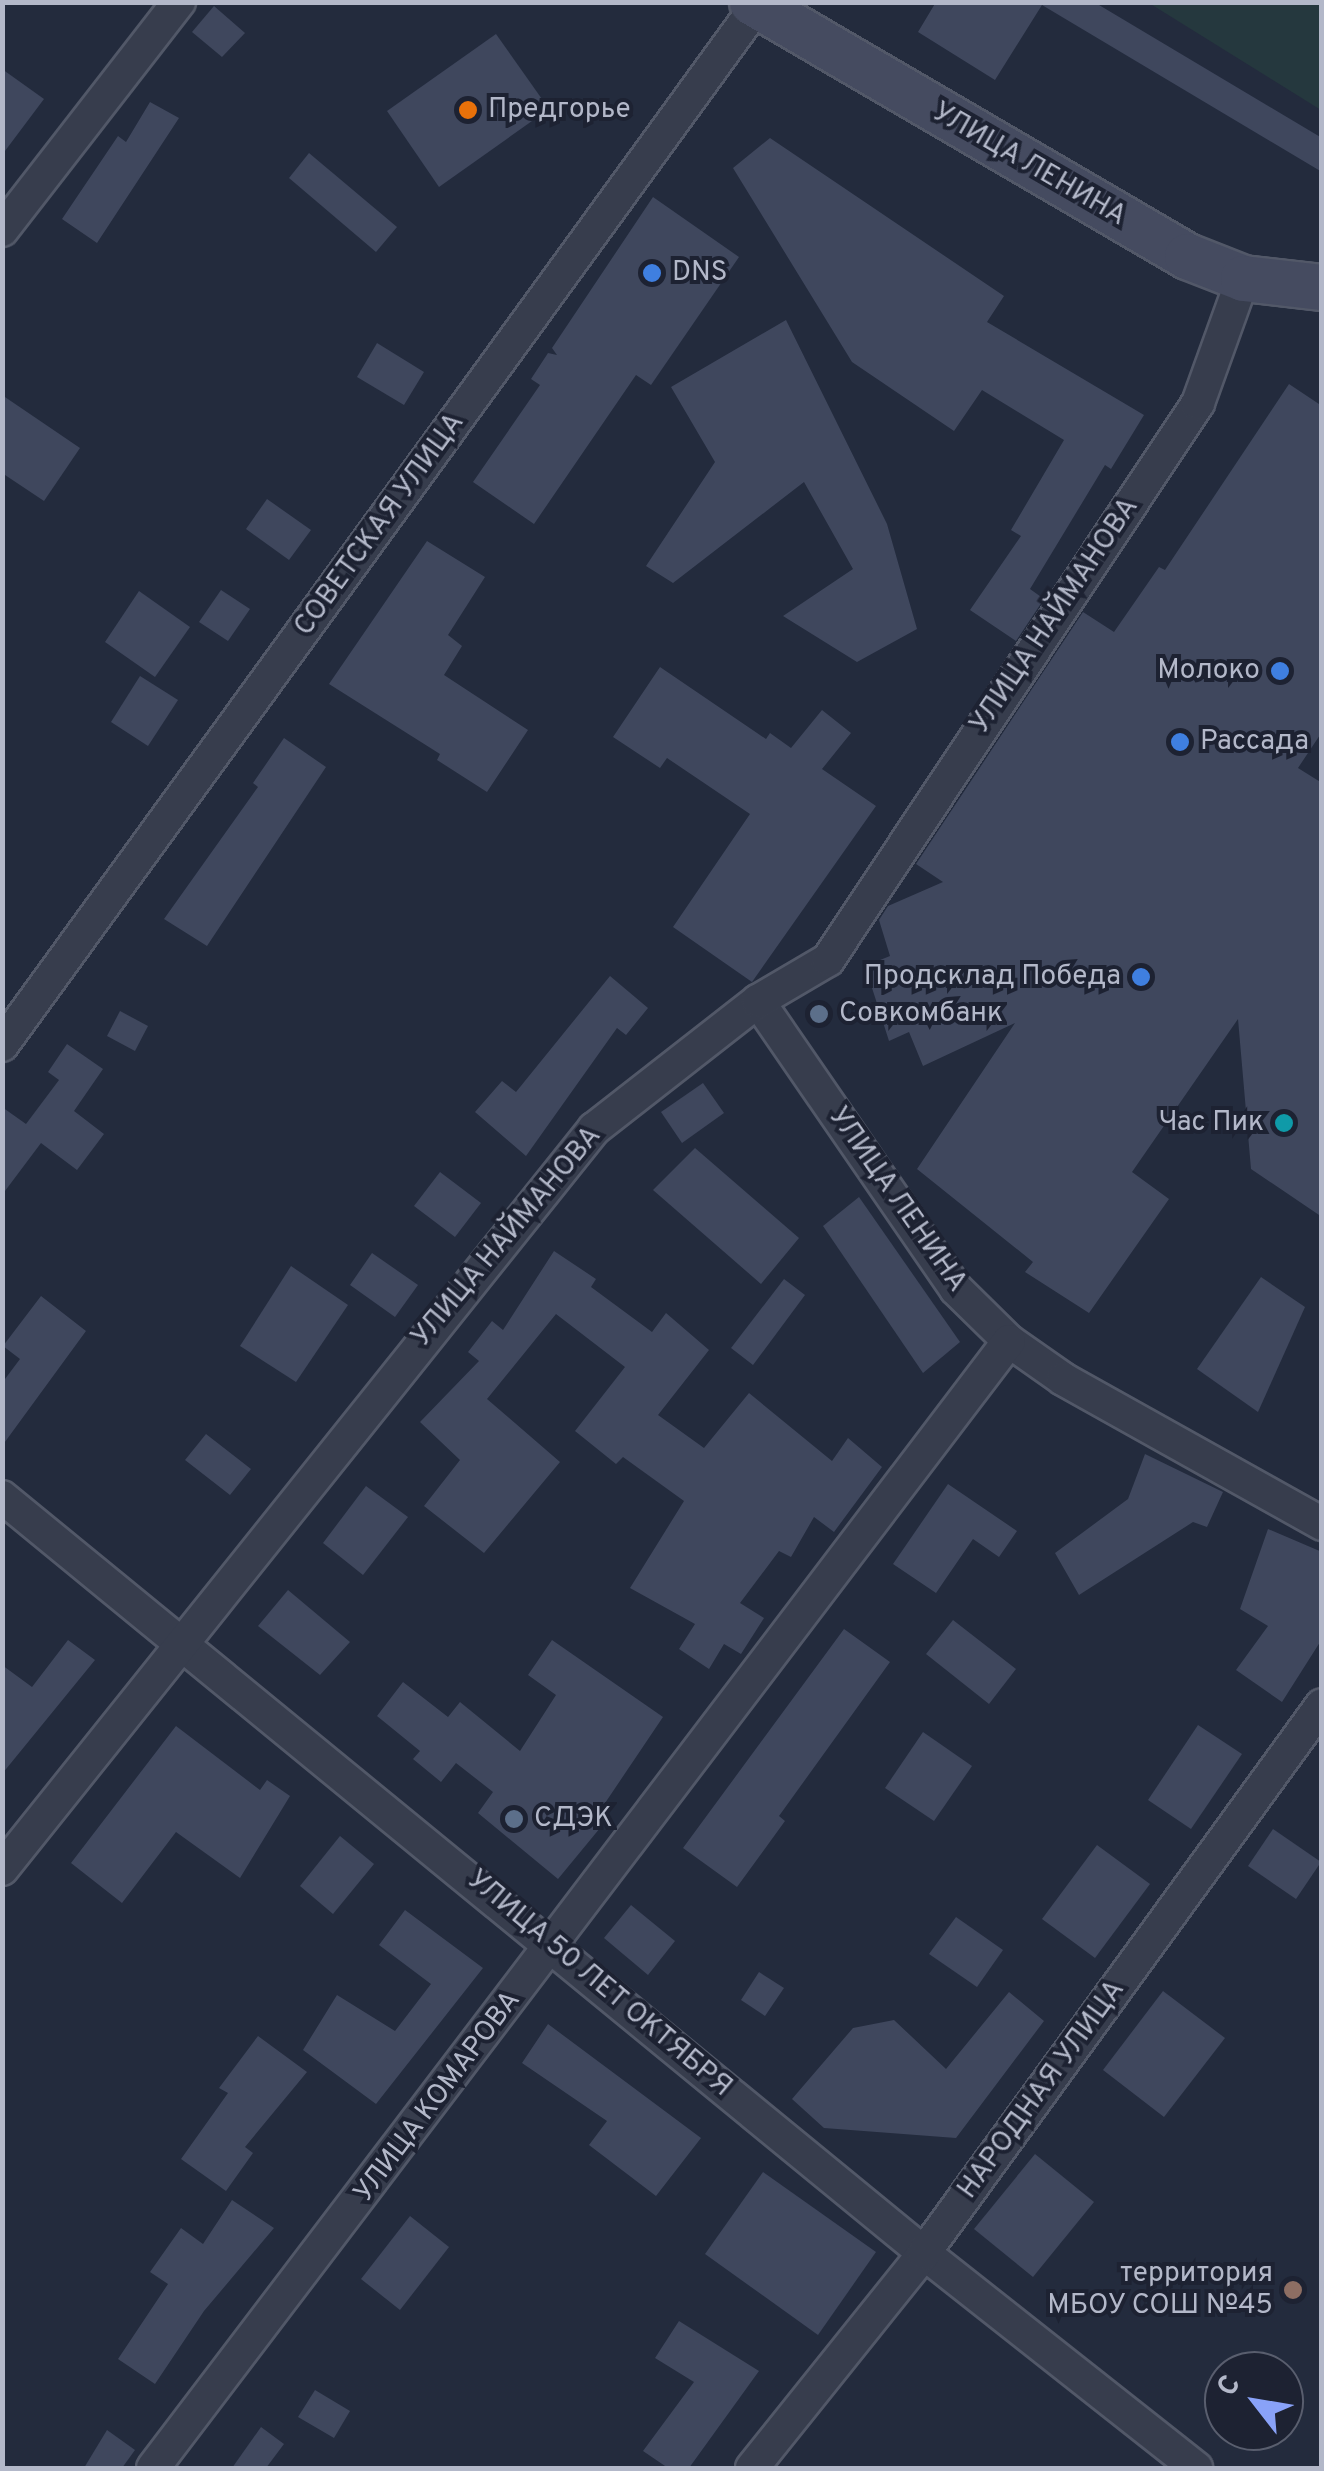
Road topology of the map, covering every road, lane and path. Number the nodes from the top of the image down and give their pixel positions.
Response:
1 (179, 2) edge
2 (754, 4) edge
3 (2, 230) edge
4 (1243, 278) junction
5 (1322, 287) edge
6 (758, 1000) junction
7 (2, 1044) edge
8 (1009, 1341) junction
9 (2, 1498) edge
10 (1319, 1518) edge
11 (178, 1641) junction
12 (1322, 1705) edge
13 (2, 1869) edge
14 (555, 1945) junction
15 (924, 2253) junction
16 (154, 2468) edge
17 (752, 2468) edge
18 (1196, 2468) edge

1 - 3 street
2 - 4 street, УЛИЦА ЛЕНИНА
2 - 7 street, СОВЕТСКАЯ УЛИЦА
4 - 5 street, УЛИЦА ЛЕНИНА
4 - 6 street, УЛИЦА НАЙМАНОВА
6 - 8 street, УЛИЦА ЛЕНИНА
6 - 11 street, УЛИЦА НАЙМАНОВА
8 - 10 street, УЛИЦА ЛЕНИНА
8 - 14 street, УЛИЦА КОМАРОВА
9 - 11 street, УЛИЦА 50 ЛЕТ ОКТЯБРЯ
11 - 13 street, УЛИЦА НАЙМАНОВА
11 - 14 street, УЛИЦА 50 ЛЕТ ОКТЯБРЯ
12 - 15 street, НАРОДНАЯ УЛИЦА
14 - 15 street, УЛИЦА 50 ЛЕТ ОКТЯБРЯ
14 - 16 street, УЛИЦА КОМАРОВА
15 - 17 street, НАРОДНАЯ УЛИЦА
15 - 18 street, УЛИЦА 50 ЛЕТ ОКТЯБРЯ

